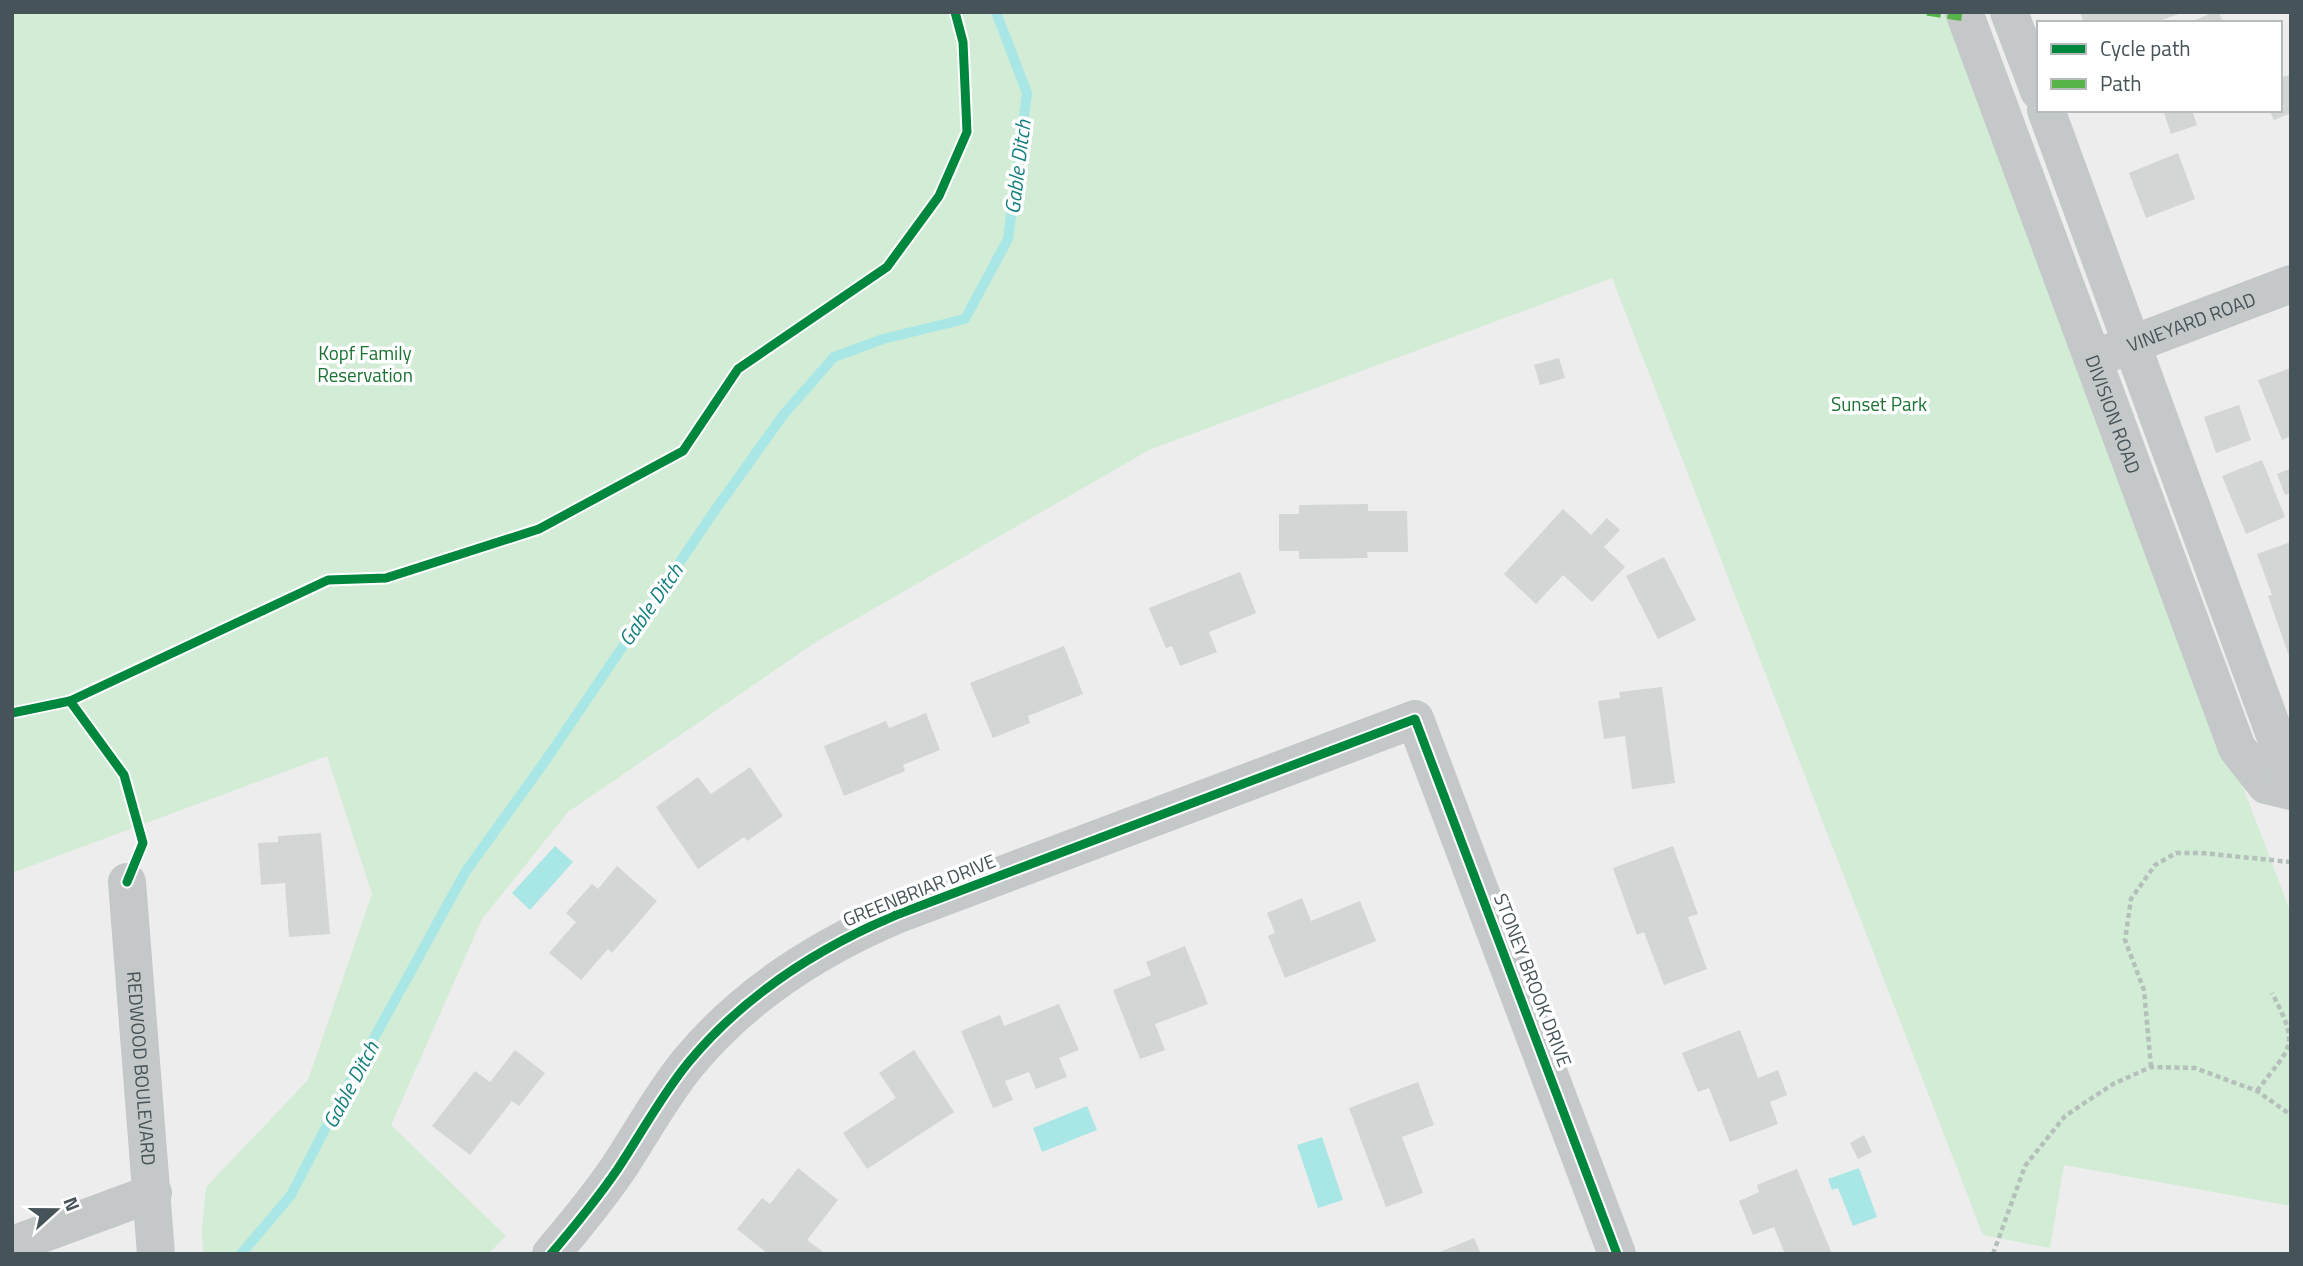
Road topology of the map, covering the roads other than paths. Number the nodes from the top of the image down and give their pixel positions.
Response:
1 (1964, 12) edge
2 (2009, 12) edge
3 (2037, 86) edge
4 (2047, 112) edge
5 (2291, 284) edge
6 (2132, 344) junction
7 (2092, 359) junction
8 (1415, 719) joint
9 (2291, 779) edge
10 (2291, 791) edge
11 (127, 882) dead end
12 (153, 1193) junction
13 (12, 1245) edge
14 (156, 1254) edge
15 (551, 1254) edge
16 (1617, 1254) edge

1 - 7 street, DIVISION ROAD
2 - 3 street
4 - 6 street
5 - 6 street, VINEYARD ROAD
6 - 7 street, VINEYARD ROAD
6 - 9 street
7 - 10 street, DIVISION ROAD
8 - 15 street, GREENBRIAR DRIVE
8 - 16 street, STONEY BROOK DRIVE
11 - 12 street, REDWOOD BOULEVARD
12 - 13 street
12 - 14 street, REDWOOD BOULEVARD

